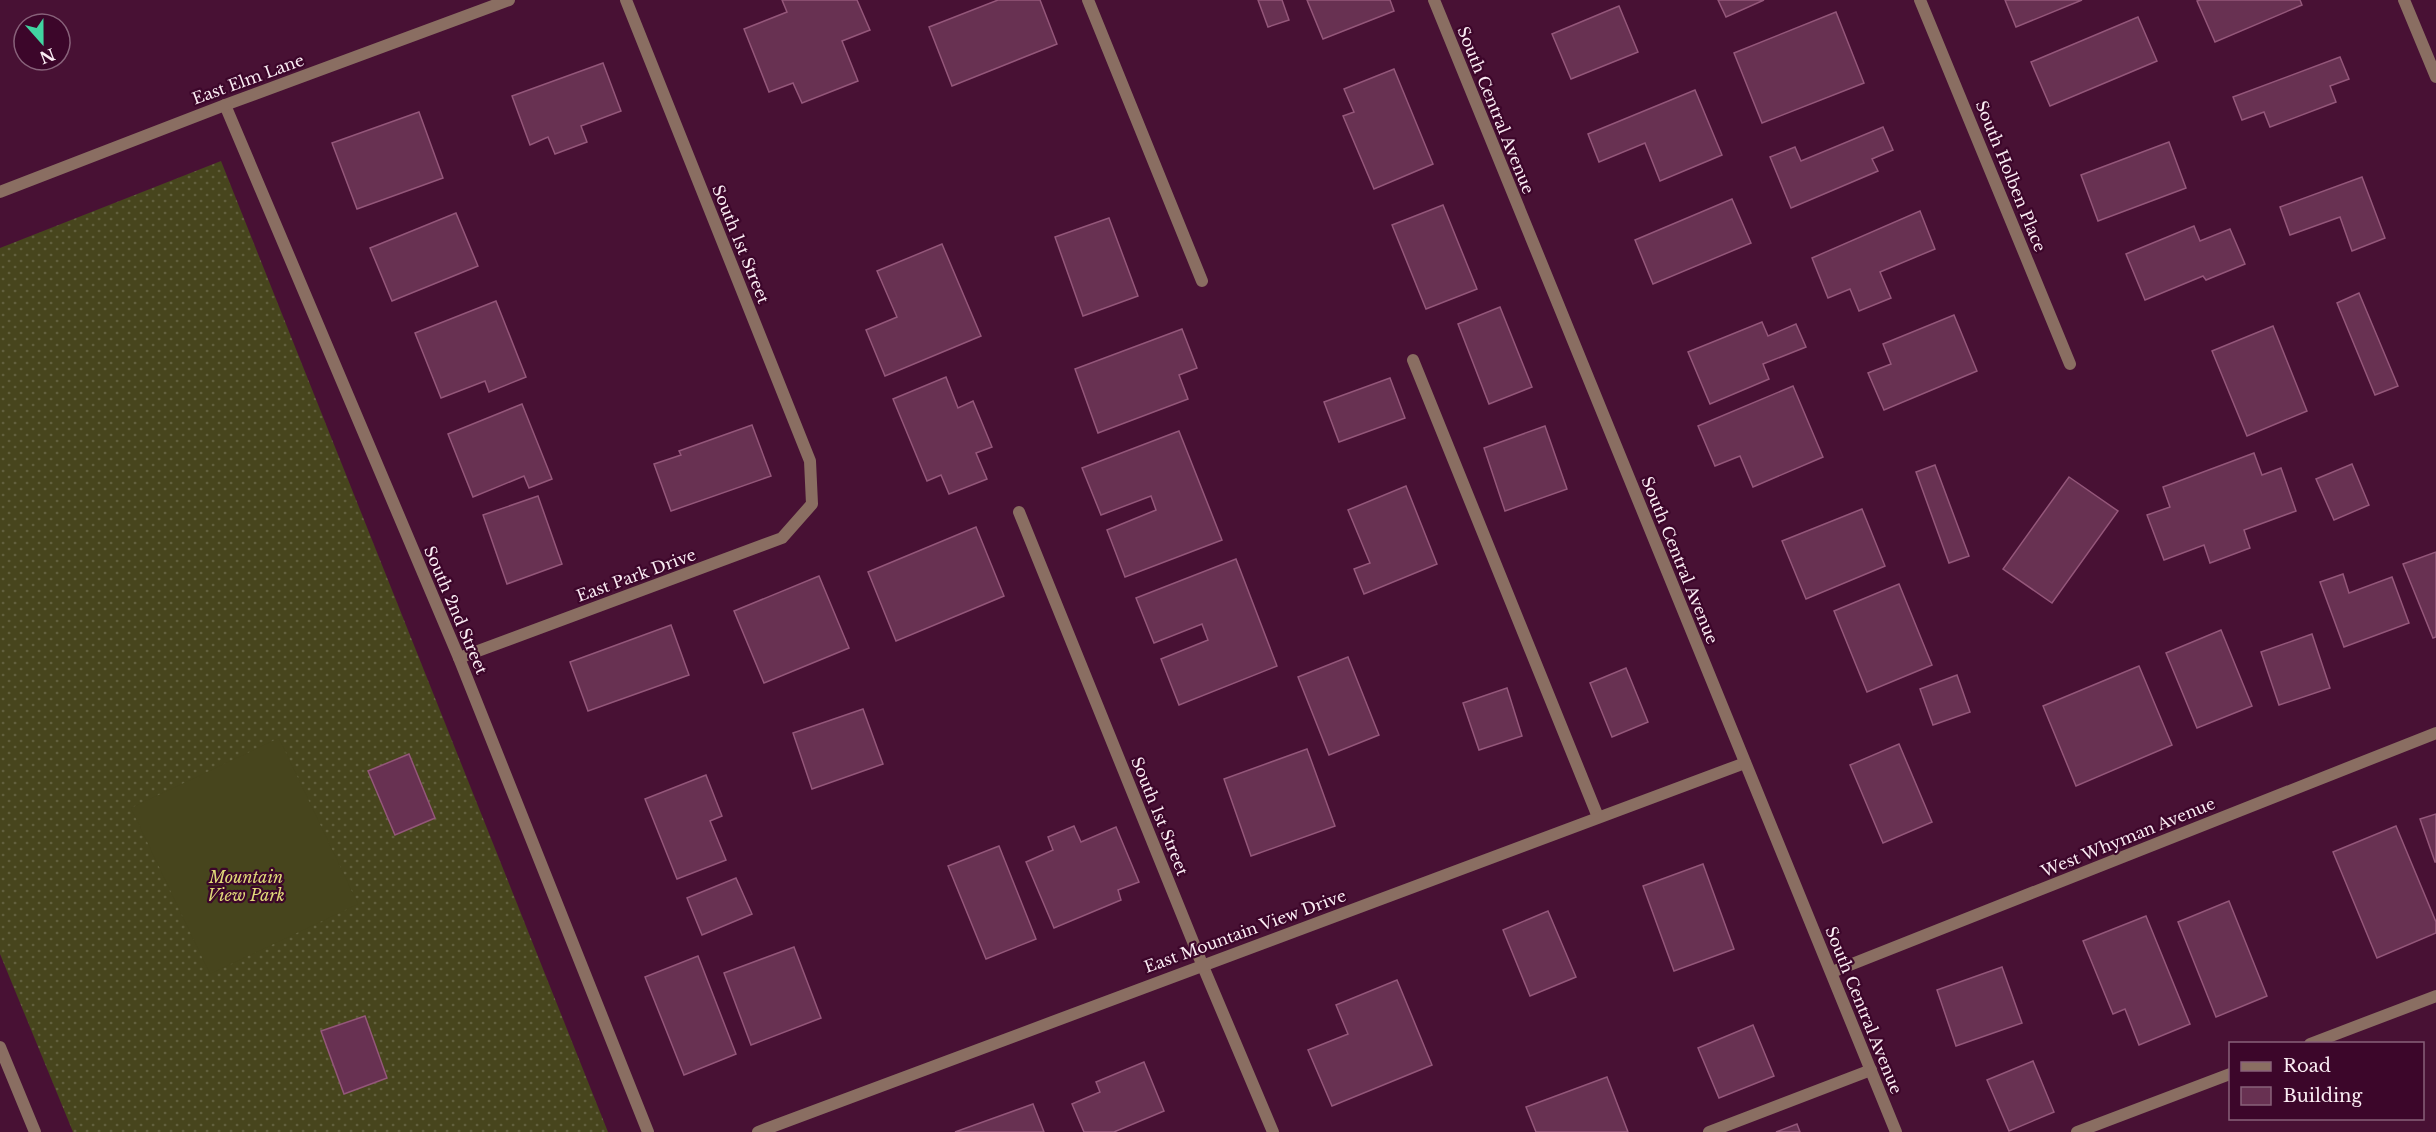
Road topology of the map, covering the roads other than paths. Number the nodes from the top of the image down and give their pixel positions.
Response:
1 (509, 0) edge
2 (626, 0) edge
3 (1089, 0) edge
4 (1434, 0) edge
5 (1920, 0) edge
6 (2404, 0) edge
7 (2436, 77) edge
8 (225, 105) junction
9 (0, 192) edge
10 (1202, 281) dead end
11 (1413, 360) dead end
12 (2070, 364) dead end
13 (812, 504) joint
14 (1019, 512) dead end
15 (459, 658) junction
16 (2436, 733) edge
17 (1745, 763) junction
18 (1598, 817) junction
19 (1202, 964) junction
20 (1832, 972) junction
21 (2436, 996) edge
22 (2315, 1042) edge
23 (0, 1047) edge
24 (1871, 1070) junction
25 (2229, 1074) edge
26 (35, 1132) edge
27 (648, 1132) edge
28 (758, 1132) edge
29 (1273, 1132) edge
30 (1709, 1132) edge
31 (1896, 1132) edge
32 (2077, 1132) edge

1 - 8 street, East Elm Lane
2 - 13 street, South 1st Street
3 - 10 street
4 - 17 street, South Central Avenue
5 - 12 street, South Holben Place
6 - 7 street
8 - 9 street, East Elm Lane
8 - 15 street, South 2nd Street
11 - 18 street
13 - 15 street, East Park Drive
14 - 19 street, South 1st Street
15 - 27 street, South 2nd Street
16 - 20 street, West Whyman Avenue
17 - 18 street, East Mountain View Drive
17 - 20 street, South Central Avenue
18 - 19 street, East Mountain View Drive
19 - 28 street, East Mountain View Drive
19 - 29 street, South 1st Street
20 - 24 street, South Central Avenue
21 - 22 street
23 - 26 street
24 - 30 street
24 - 31 street, South Central Avenue
25 - 32 street

